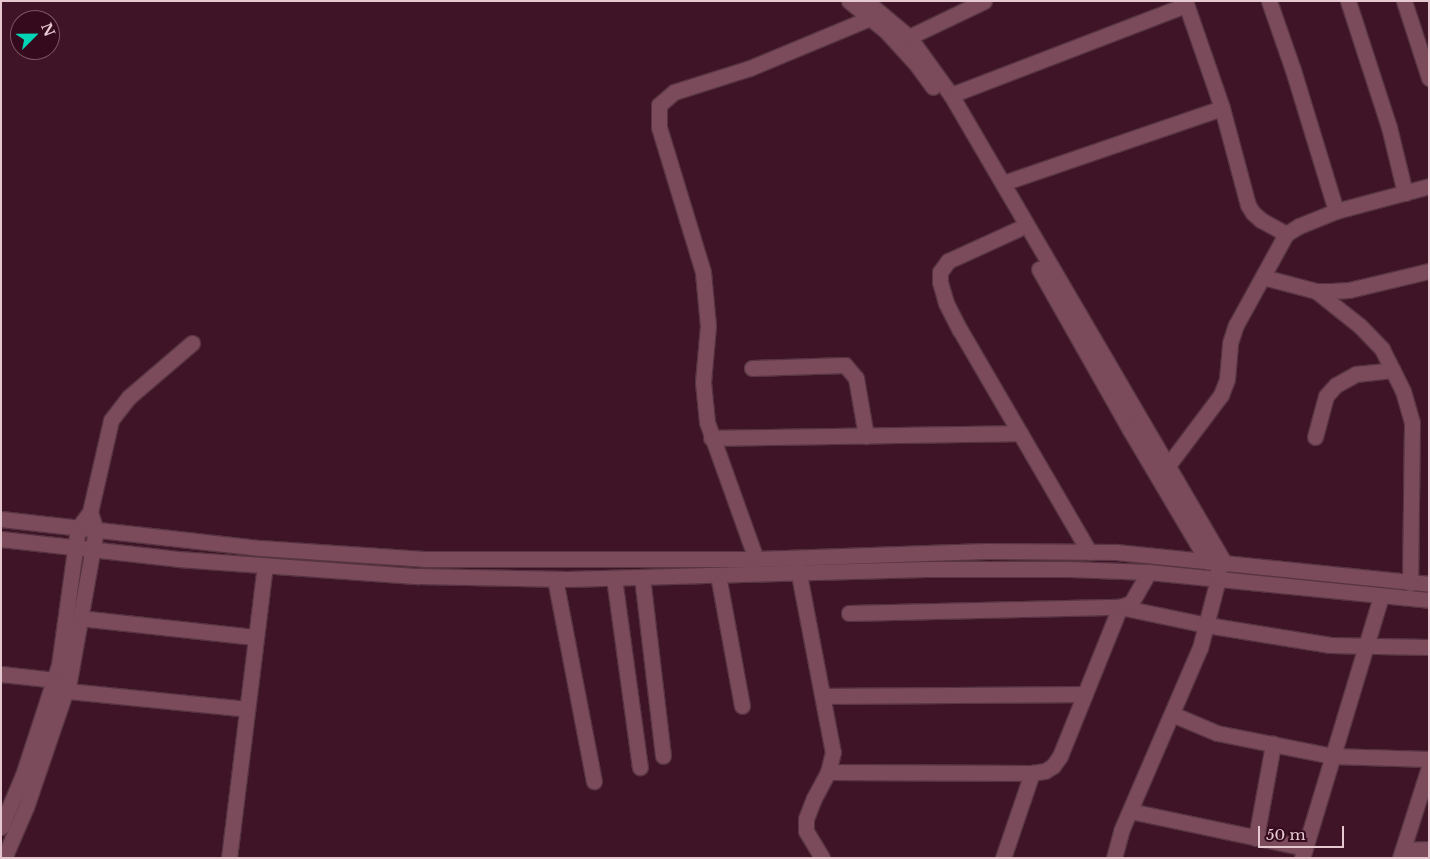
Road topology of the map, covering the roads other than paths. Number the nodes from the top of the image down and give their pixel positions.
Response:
1 (849, 1) edge
2 (866, 1) edge
3 (984, 1) edge
4 (1269, 1) edge
5 (1348, 1) edge
6 (1404, 1) edge
7 (1186, 3) edge
8 (870, 18) junction
9 (909, 37) junction
10 (1429, 78) edge
11 (951, 94) junction
12 (1222, 108) junction
13 (1003, 183) junction
14 (1428, 190) edge
15 (1405, 193) junction
16 (1336, 212) junction
17 (1018, 229) junction
18 (1286, 234) junction
19 (1429, 271) edge
20 (1263, 277) junction
21 (1316, 291) junction
22 (192, 343) dead end
23 (752, 368) dead end
24 (1393, 370) junction
25 (1020, 434) junction
26 (866, 436) junction
27 (1315, 437) dead end
28 (711, 438) junction
29 (1163, 472) junction
30 (90, 512) junction
31 (1, 519) edge
32 (78, 528) junction
33 (96, 530) junction
34 (1, 539) edge
35 (75, 547) junction
36 (92, 550) junction
37 (1089, 552) junction
38 (756, 558) junction
39 (1217, 563) junction
40 (797, 565) junction
41 (265, 566) junction
42 (1149, 572) junction
43 (718, 575) junction
44 (642, 577) junction
45 (554, 578) junction
46 (614, 578) junction
47 (1218, 580) junction
48 (1410, 583) junction
49 (1429, 584) edge
50 (1381, 596) junction
51 (1429, 600) edge
52 (1120, 607) junction
53 (849, 613) dead end
54 (80, 618) junction
55 (1207, 625) junction
56 (256, 637) junction
57 (1366, 647) junction
58 (1429, 648) edge
59 (1, 674) edge
60 (60, 685) junction
61 (1085, 694) junction
62 (823, 696) junction
63 (742, 706) dead end
64 (247, 709) junction
65 (1172, 714) junction
66 (1273, 744) junction
67 (663, 756) dead end
68 (1332, 756) junction
69 (1429, 759) edge
70 (640, 767) dead end
71 (1429, 767) edge
72 (828, 772) junction
73 (1032, 773) junction
74 (594, 781) dead end
75 (6, 803) edge
76 (1130, 811) junction
77 (1, 827) edge
78 (1256, 838) junction
79 (1429, 849) edge
80 (1304, 853) edge
81 (1401, 854) edge
82 (4, 858) edge
83 (229, 858) edge
84 (822, 858) edge
85 (1003, 858) edge
86 (1114, 858) edge

1 - 8 street
2 - 9 street
3 - 9 street
4 - 16 street
5 - 15 street
6 - 10 street
7 - 11 street
7 - 12 street
8 - 17 street
8 - 28 street
9 - 11 street
11 - 13 street
12 - 13 street
12 - 18 street
13 - 29 street
14 - 15 street
15 - 16 street
16 - 18 street
17 - 25 street
17 - 29 street
18 - 20 street
19 - 21 street
20 - 21 street
20 - 29 street
21 - 24 street
22 - 30 street
23 - 26 street
24 - 27 street
24 - 48 street
25 - 26 street
25 - 37 street
26 - 28 street
28 - 38 street
29 - 39 street
30 - 32 street
30 - 33 street
31 - 32 street
32 - 33 street
32 - 35 street
33 - 36 street
33 - 38 street
34 - 35 street
35 - 36 street
35 - 60 street
36 - 41 street
36 - 54 street
37 - 39 street
37 - 40 street
38 - 40 street
39 - 47 street
39 - 48 street
40 - 42 street
40 - 43 street
40 - 62 street
41 - 45 street
41 - 56 street
42 - 47 street
42 - 52 street
43 - 44 street
43 - 63 street
44 - 46 street
44 - 67 street
45 - 46 street
45 - 74 street
46 - 70 street
47 - 50 street
47 - 55 street
48 - 49 street
50 - 51 street
50 - 57 street
52 - 53 street
52 - 55 street
52 - 61 street
54 - 56 street
54 - 60 street
55 - 57 street
55 - 65 street
56 - 64 street
57 - 58 street
57 - 68 street
59 - 60 street
60 - 64 street
60 - 75 street
60 - 82 street
61 - 62 street
61 - 73 street
62 - 72 street
64 - 83 street
65 - 66 street
65 - 76 street
66 - 68 street
66 - 78 street
68 - 69 street
68 - 80 street
71 - 81 street
72 - 73 street
72 - 84 street
73 - 85 street
75 - 77 street
76 - 78 street
76 - 86 street
78 - 80 street
79 - 81 street

